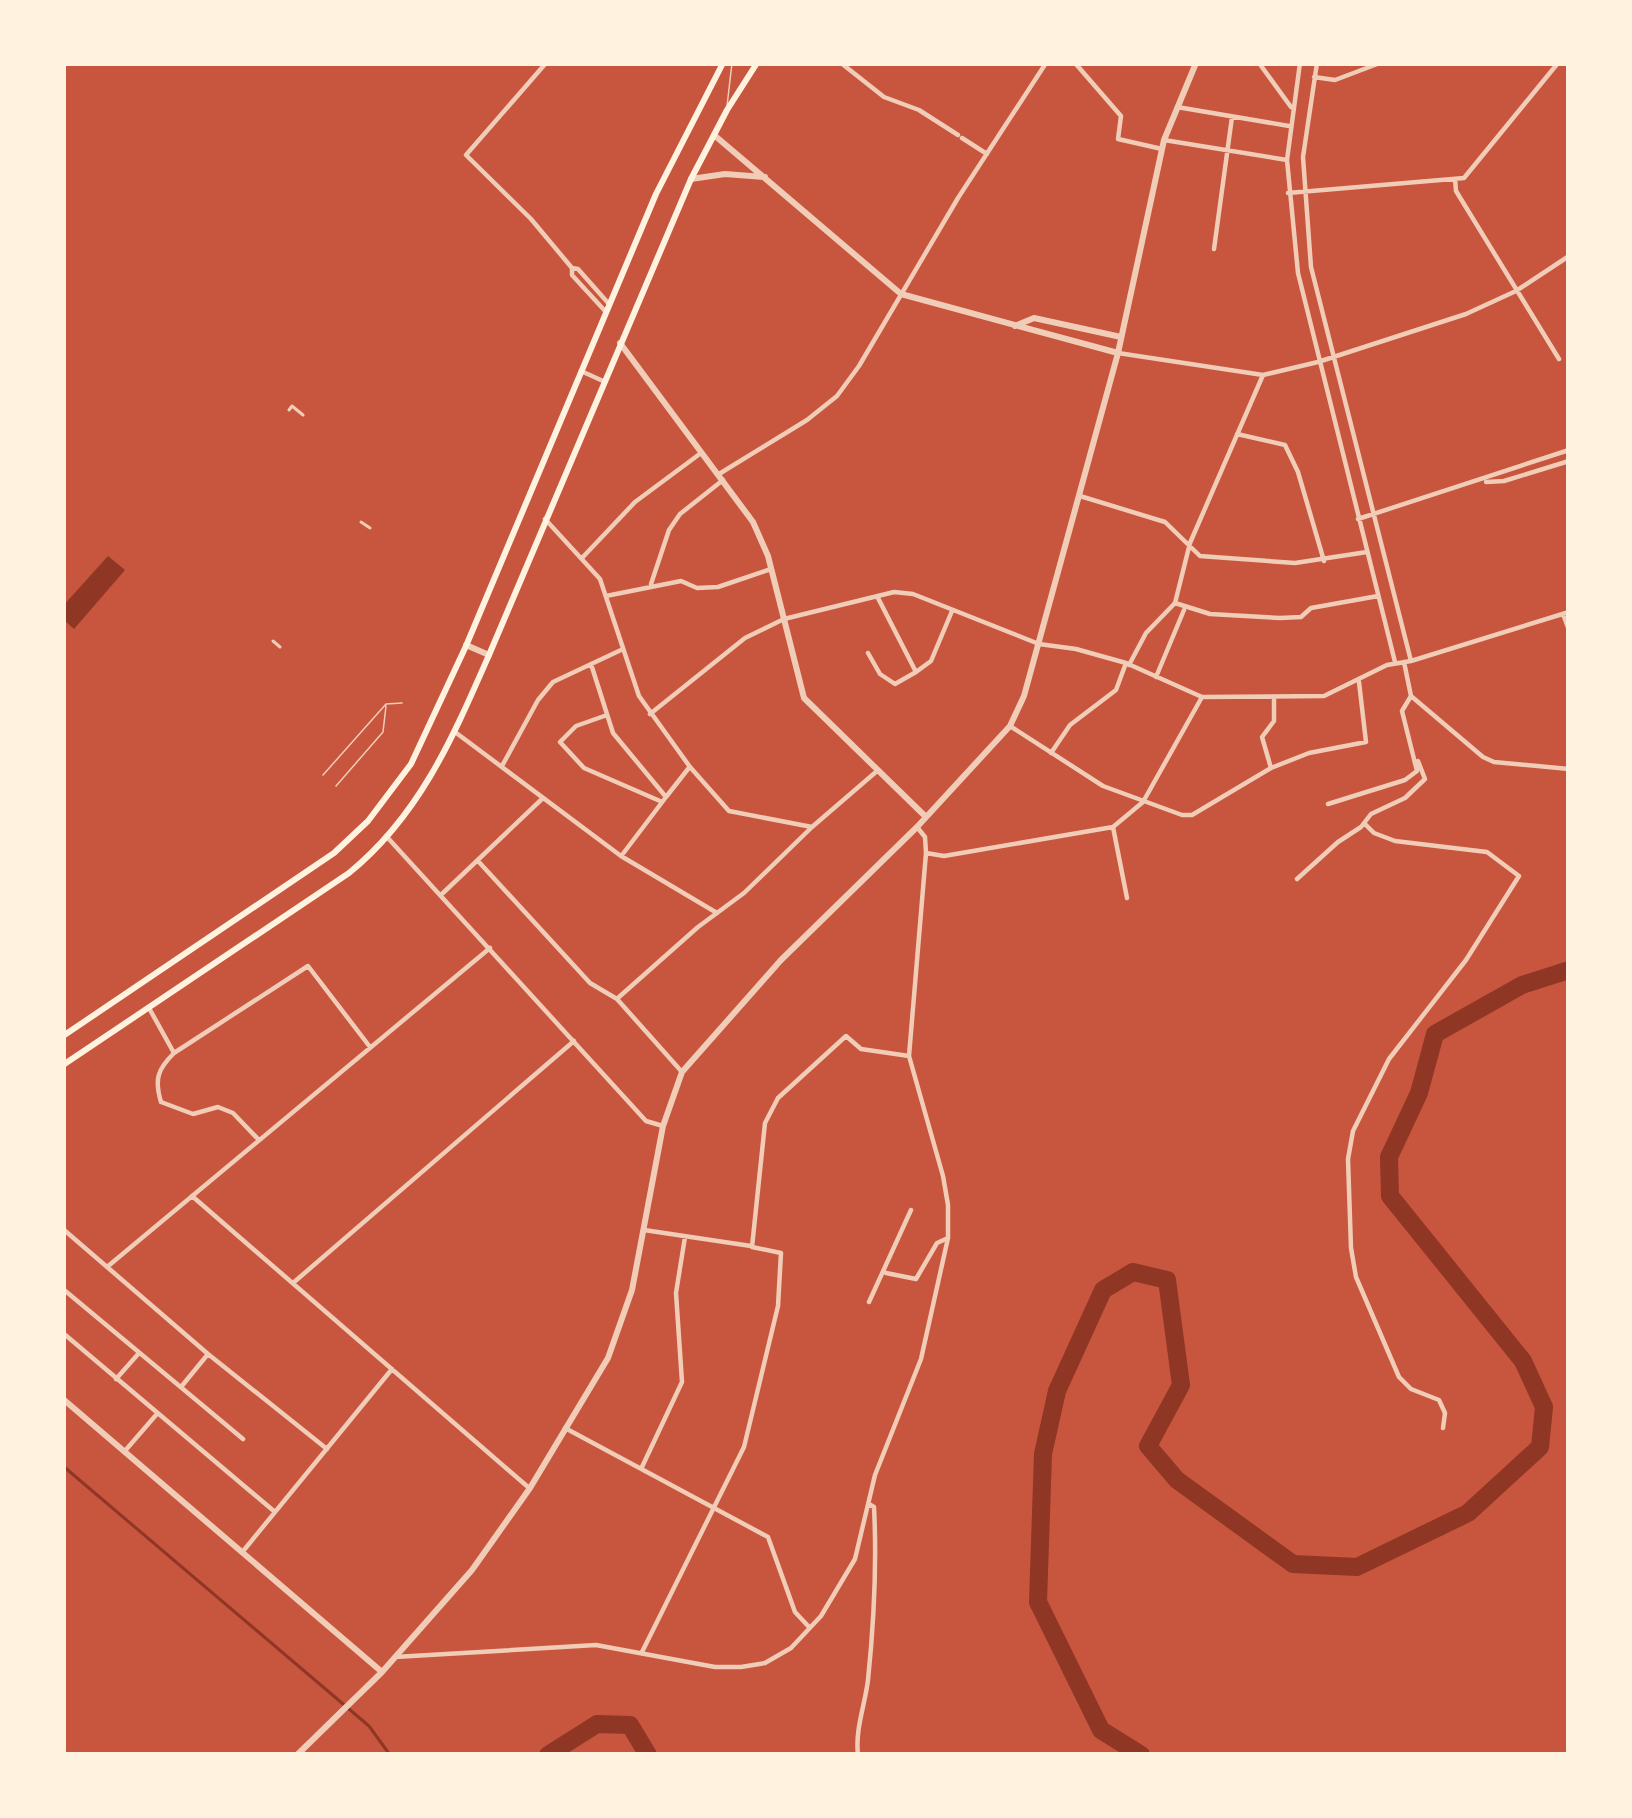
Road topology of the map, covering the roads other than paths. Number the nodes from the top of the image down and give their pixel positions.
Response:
1 (546, 63) edge
2 (728, 63) edge
3 (757, 63) edge
4 (841, 63) edge
5 (1046, 63) edge
6 (1075, 63) edge
7 (1196, 63) edge
8 (1259, 63) edge
9 (1300, 63) edge
10 (1380, 63) edge
11 (1558, 63) edge
12 (1317, 65) edge
13 (1314, 77) junction
14 (1177, 107) junction
15 (727, 110) junction
16 (1292, 110) junction
17 (1232, 117) junction
18 (1289, 126) junction
19 (714, 134) junction
20 (1164, 140) junction
21 (1162, 149) junction
22 (1227, 151) junction
23 (987, 154) junction
24 (1287, 160) junction
25 (767, 177) junction
26 (691, 179) junction
27 (1455, 179) junction
28 (1303, 192) junction
29 (1288, 193) junction
30 (1214, 249) dead end
31 (1569, 256) edge
32 (1516, 291) junction
33 (901, 294) junction
34 (608, 308) junction
35 (1015, 326) junction
36 (1121, 337) junction
37 (620, 343) junction
38 (1118, 353) junction
39 (1331, 355) junction
40 (1559, 359) dead end
41 (1318, 362) junction
42 (581, 371) junction
43 (1263, 375) junction
44 (604, 381) junction
45 (289, 410) dead end
46 (303, 415) dead end
47 (1238, 434) junction
48 (1569, 450) edge
49 (701, 453) junction
50 (1569, 461) edge
51 (721, 477) junction
52 (1480, 482) junction
53 (1080, 496) junction
54 (1374, 515) junction
55 (545, 519) junction
56 (1358, 519) junction
57 (361, 523) dead end
58 (370, 528) dead end
59 (1190, 542) junction
60 (1368, 551) junction
61 (582, 558) junction
62 (1324, 561) junction
63 (771, 569) junction
64 (650, 586) junction
65 (606, 596) junction
66 (877, 596) junction
67 (1379, 596) junction
68 (1175, 603) junction
69 (1184, 609) junction
70 (952, 611) junction
71 (1566, 613) edge
72 (784, 619) junction
73 (1569, 630) edge
74 (273, 641) dead end
75 (1039, 644) junction
76 (466, 645) junction
77 (280, 646) dead end
78 (622, 649) junction
79 (868, 653) dead end
80 (489, 656) junction
81 (1403, 662) junction
82 (591, 664) junction
83 (1128, 664) junction
84 (916, 672) junction
85 (1156, 677) junction
86 (1359, 680) junction
87 (1411, 696) junction
88 (1202, 697) junction
89 (1274, 697) junction
90 (402, 703) dead end
91 (386, 704) junction
92 (650, 714) junction
93 (607, 715) junction
94 (1010, 726) junction
95 (455, 732) junction
96 (1051, 753) junction
97 (1418, 761) junction
98 (502, 766) junction
99 (690, 767) junction
100 (1271, 768) junction
101 (1569, 769) edge
102 (877, 771) junction
103 (323, 775) dead end
104 (336, 786) dead end
105 (543, 798) junction
106 (664, 800) junction
107 (1143, 802) junction
108 (1328, 804) dead end
109 (926, 817) junction
110 (1364, 823) junction
111 (812, 827) junction
112 (917, 827) junction
113 (1113, 827) junction
114 (387, 837) junction
115 (926, 853) junction
116 (621, 856) junction
117 (478, 861) junction
118 (1297, 879) dead end
119 (441, 895) junction
120 (1127, 898) dead end
121 (717, 913) junction
122 (490, 948) junction
123 (617, 999) junction
124 (149, 1008) junction
125 (63, 1036) edge
126 (574, 1041) junction
127 (370, 1047) junction
128 (175, 1053) junction
129 (909, 1056) junction
130 (63, 1065) edge
131 (682, 1072) junction
132 (663, 1126) junction
133 (259, 1141) junction
134 (193, 1196) junction
135 (911, 1210) dead end
136 (63, 1229) edge
137 (644, 1230) junction
138 (685, 1237) junction
139 (948, 1238) junction
140 (752, 1247) junction
141 (107, 1267) junction
142 (885, 1273) junction
143 (292, 1283) junction
144 (63, 1288) edge
145 (868, 1302) dead end
146 (63, 1333) edge
147 (139, 1353) junction
148 (208, 1354) junction
149 (392, 1369) junction
150 (116, 1378) junction
151 (181, 1387) junction
152 (63, 1400) edge
153 (157, 1414) junction
154 (566, 1428) junction
155 (1443, 1428) dead end
156 (243, 1439) dead end
157 (327, 1449) junction
158 (124, 1452) junction
159 (642, 1467) junction
160 (530, 1488) junction
161 (869, 1504) junction
162 (715, 1510) junction
163 (275, 1512) junction
164 (242, 1552) junction
165 (811, 1628) junction
166 (642, 1653) junction
167 (395, 1657) junction
168 (382, 1672) junction
169 (296, 1755) edge
170 (858, 1755) edge

1 - 34 street
2 - 15 lane
2 - 34 main road
3 - 15 main road
4 - 23 street
5 - 23 street
6 - 21 street
7 - 14 street
8 - 16 street
9 - 12 street
9 - 16 street
10 - 13 street
11 - 27 street
12 - 13 street
13 - 28 street
14 - 17 street
14 - 20 street
15 - 19 main road
16 - 18 street
17 - 18 street
17 - 22 street
18 - 24 street
19 - 25 street
19 - 26 main road
20 - 21 street
20 - 22 street
21 - 36 street
22 - 24 street
22 - 30 street
23 - 33 street
24 - 29 street
25 - 26 street
25 - 33 street
26 - 37 main road
27 - 28 street
27 - 32 street
28 - 29 street
28 - 39 street
29 - 41 street
31 - 32 street
32 - 39 street
32 - 40 street
33 - 35 street
33 - 51 street
34 - 42 main road
35 - 36 street
35 - 38 street
36 - 38 street
37 - 44 main road
37 - 49 street
38 - 43 street
38 - 53 street
39 - 41 street
39 - 54 street
41 - 43 street
41 - 56 street
42 - 44 street
42 - 76 main road
43 - 47 street
44 - 55 main road
45 - 46 street
47 - 59 street
47 - 62 street
48 - 52 street
49 - 51 street
49 - 61 street
50 - 52 street
51 - 63 street
51 - 64 street
52 - 54 street
53 - 59 street
53 - 75 street
54 - 56 street
54 - 81 street
55 - 61 street
55 - 80 main road
56 - 60 street
57 - 58 street
59 - 62 street
59 - 68 street
60 - 62 street
60 - 67 street
61 - 65 street
63 - 64 street
63 - 72 street
64 - 65 street
65 - 78 street
66 - 70 street
66 - 72 street
66 - 84 street
67 - 69 street
67 - 81 street
68 - 69 street
68 - 83 street
69 - 85 street
70 - 75 street
70 - 84 street
71 - 73 street
71 - 81 street
72 - 92 street
72 - 102 street
74 - 77 street
75 - 83 street
75 - 94 street
76 - 80 street
76 - 125 main road
78 - 82 street
78 - 92 street
79 - 84 street
80 - 95 main road
81 - 86 street
81 - 87 street
82 - 93 street
82 - 98 street
83 - 85 street
83 - 96 street
85 - 88 street
86 - 89 street
86 - 100 street
87 - 97 street
87 - 101 street
88 - 89 street
88 - 107 street
89 - 100 street
90 - 91 lane
91 - 103 lane
91 - 104 lane
92 - 99 street
93 - 106 street
93 - 106 street
94 - 96 street
94 - 109 street
95 - 98 street
95 - 114 main road
96 - 107 street
97 - 108 street
97 - 110 street
98 - 105 street
99 - 106 street
99 - 111 street
100 - 107 street
102 - 109 street
102 - 111 street
105 - 116 street
105 - 117 street
106 - 116 street
107 - 113 street
109 - 112 street
110 - 118 street
110 - 155 street
111 - 121 street
112 - 115 street
112 - 131 street
113 - 115 street
113 - 120 street
114 - 119 street
114 - 124 main road
115 - 129 street
116 - 121 street
117 - 119 street
117 - 123 street
119 - 122 street
121 - 123 street
122 - 126 street
122 - 127 street
123 - 131 street
124 - 128 street
124 - 130 main road
126 - 132 street
126 - 143 street
127 - 128 street
127 - 133 street
128 - 133 street
129 - 139 street
129 - 140 street
131 - 132 street
132 - 137 street
133 - 134 street
134 - 141 street
134 - 143 street
135 - 142 street
136 - 141 street
137 - 138 street
137 - 154 street
138 - 140 street
138 - 159 street
139 - 142 street
139 - 161 street
140 - 162 street
141 - 148 street
142 - 145 street
143 - 149 street
144 - 147 street
146 - 150 street
147 - 150 street
147 - 151 street
148 - 151 street
148 - 157 street
149 - 157 street
149 - 160 street
150 - 153 street
151 - 156 street
152 - 158 street
153 - 158 street
153 - 163 street
154 - 159 street
154 - 160 street
157 - 163 street
158 - 164 street
159 - 162 street
160 - 167 street
161 - 165 street
161 - 170 street
162 - 165 street
162 - 166 street
163 - 164 street
164 - 168 street
165 - 166 street
166 - 167 street
167 - 168 street
168 - 169 street

